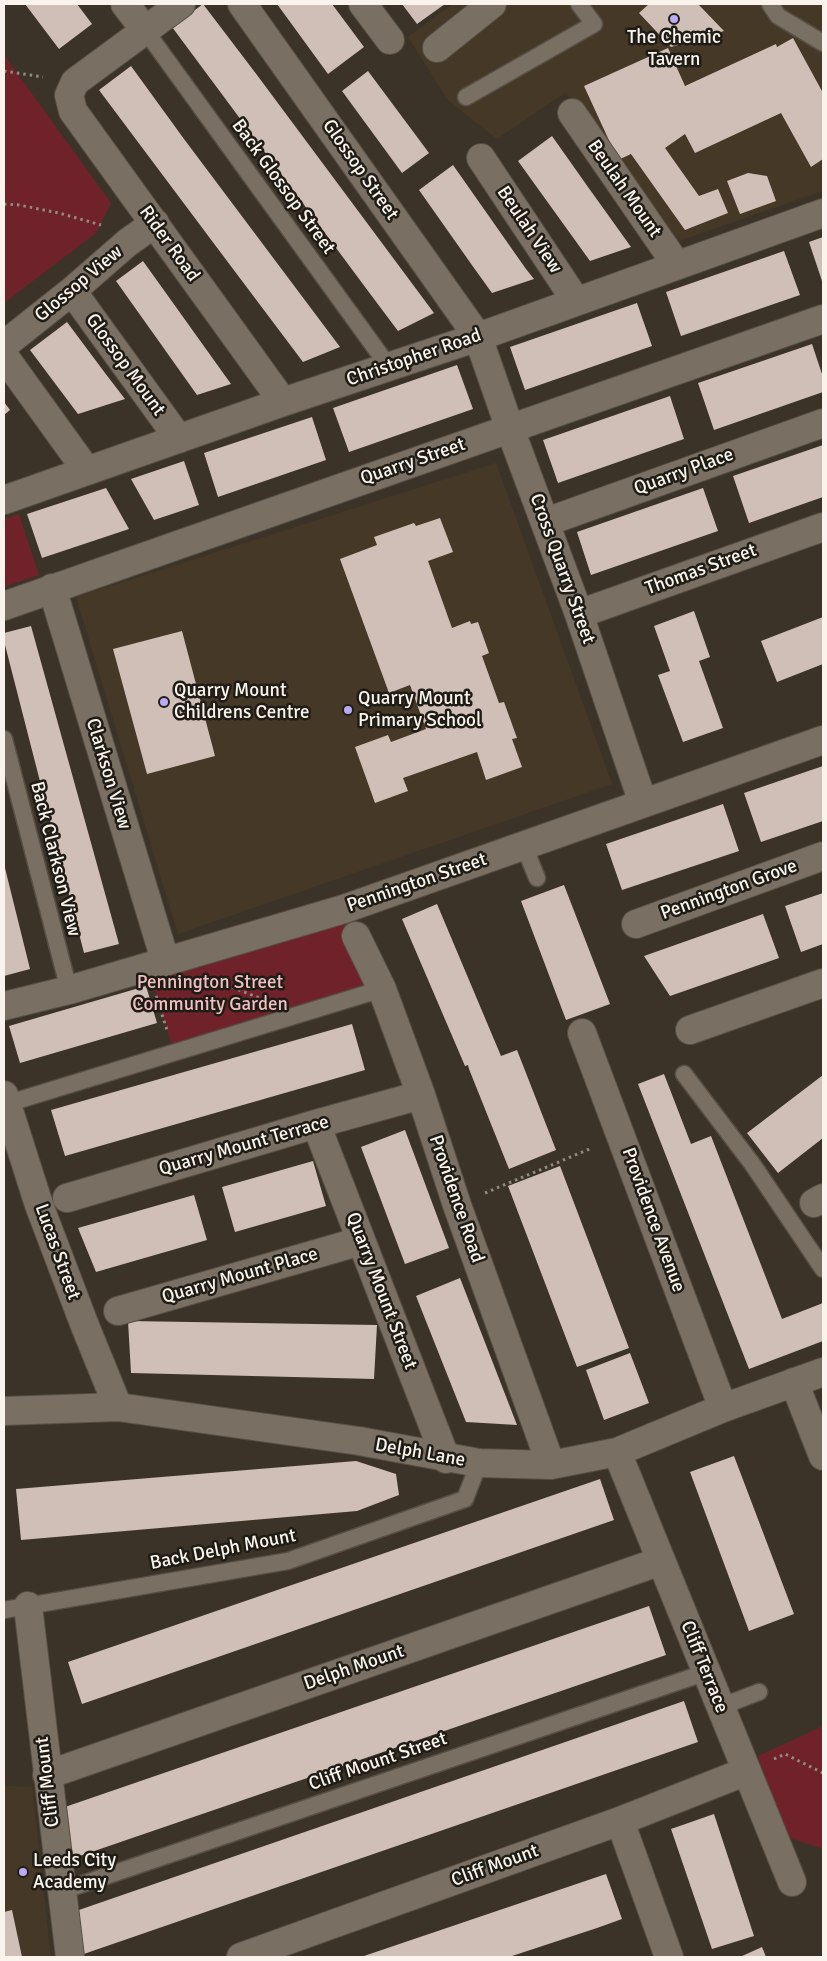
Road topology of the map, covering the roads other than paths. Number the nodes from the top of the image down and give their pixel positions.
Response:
1 (125, 4) edge
2 (181, 4) edge
3 (242, 4) edge
4 (362, 4) edge
5 (492, 4) edge
6 (579, 4) edge
7 (770, 4) edge
8 (145, 30) junction
9 (390, 40) dead end
10 (823, 43) edge
11 (437, 48) dead end
12 (466, 98) dead end
13 (572, 113) dead end
14 (481, 158) dead end
15 (823, 213) edge
16 (155, 224) junction
17 (676, 264) junction
18 (72, 291) junction
19 (576, 301) junction
20 (823, 319) edge
21 (478, 337) junction
22 (4, 345) edge
23 (4, 356) edge
24 (389, 367) junction
25 (283, 402) junction
26 (823, 423) edge
27 (510, 429) junction
28 (179, 439) junction
29 (87, 471) junction
30 (4, 500) edge
31 (546, 522) junction
32 (823, 527) edge
33 (52, 588) junction
34 (4, 606) edge
35 (579, 614) junction
36 (4, 739) edge
37 (823, 740) edge
38 (643, 803) junction
39 (524, 846) junction
40 (823, 856) edge
41 (537, 878) dead end
42 (636, 924) dead end
43 (356, 936) dead end
44 (156, 963) junction
45 (823, 983) edge
46 (68, 990) junction
47 (382, 990) junction
48 (4, 1006) edge
49 (690, 1030) dead end
50 (582, 1033) dead end
51 (684, 1074) dead end
52 (421, 1095) junction
53 (5, 1099) edge
54 (316, 1124) junction
55 (67, 1198) dead end
56 (362, 1241) junction
57 (823, 1269) edge
58 (118, 1311) dead end
59 (823, 1372) edge
60 (794, 1382) junction
61 (118, 1407) junction
62 (723, 1408) junction
63 (4, 1411) edge
64 (617, 1452) junction
65 (823, 1456) edge
66 (446, 1459) junction
67 (480, 1463) junction
68 (551, 1465) junction
69 (661, 1561) junction
70 (16, 1608) edge
71 (707, 1672) junction
72 (759, 1692) dead end
73 (720, 1706) junction
74 (747, 1772) junction
75 (48, 1775) junction
76 (620, 1822) junction
77 (792, 1882) dead end
78 (62, 1891) junction
79 (70, 1957) edge
80 (241, 1957) edge
81 (669, 1957) edge

1 - 8 street
2 - 8 street
3 - 21 street, Glossop Street
4 - 9 street
5 - 11 street
6 - 12 lane
7 - 10 lane
8 - 16 street, Rider Road
8 - 24 lane, Back Glossop Street
13 - 17 street, Beulah Mount
14 - 19 street, Beulah View
15 - 17 street, Christopher Road
16 - 18 street, Glossop View
16 - 25 street, Rider Road
17 - 19 street, Christopher Road
18 - 22 street, Glossop View
18 - 28 street, Glossop Mount
19 - 21 street, Christopher Road
20 - 27 street, Quarry Street
21 - 24 street, Christopher Road
21 - 27 street, Cross Quarry Street
23 - 29 street
24 - 25 street, Christopher Road
25 - 28 street, Christopher Road
26 - 31 street, Quarry Place
27 - 31 street, Cross Quarry Street
27 - 33 street, Quarry Street
28 - 29 street, Christopher Road
29 - 30 street, Christopher Road
31 - 35 street, Cross Quarry Street
32 - 35 street, Thomas Street
33 - 34 street, Quarry Street
33 - 44 street, Clarkson View
35 - 38 street, Cross Quarry Street
36 - 46 lane, Back Clarkson View
37 - 38 street, Pennington Street
38 - 39 street, Pennington Street
39 - 41 lane
39 - 44 street, Pennington Street
40 - 42 street, Pennington Grove
43 - 47 street, Providence Road
44 - 46 street, Pennington Street
45 - 49 street
46 - 48 street, Pennington Street
47 - 52 street, Providence Road
47 - 53 lane
50 - 62 street, Providence Avenue
51 - 57 lane
52 - 54 street, Quarry Mount Terrace
52 - 68 street, Providence Road
53 - 61 street, Lucas Street
54 - 55 street, Quarry Mount Terrace
54 - 56 street, Quarry Mount Street
56 - 58 street, Quarry Mount Place
56 - 66 street, Quarry Mount Street
59 - 60 street, Delph Lane
60 - 62 street, Delph Lane
60 - 65 street
61 - 63 street, Delph Lane
61 - 66 street, Delph Lane
62 - 64 street, Delph Lane
64 - 68 street, Delph Lane
64 - 69 street, Cliff Terrace
66 - 67 street, Delph Lane
67 - 68 street, Delph Lane
67 - 70 lane, Back Delph Mount
69 - 71 street, Cliff Terrace
69 - 75 street, Delph Mount
70 - 75 street, Cliff Mount
71 - 73 street, Cliff Terrace
71 - 78 lane, Cliff Mount Street
72 - 73 lane
73 - 74 street, Cliff Terrace
74 - 76 street, Cliff Mount
74 - 77 street, Cliff Terrace
75 - 78 street, Cliff Mount
76 - 80 street, Cliff Mount
76 - 81 street
78 - 79 street, Cliff Mount

